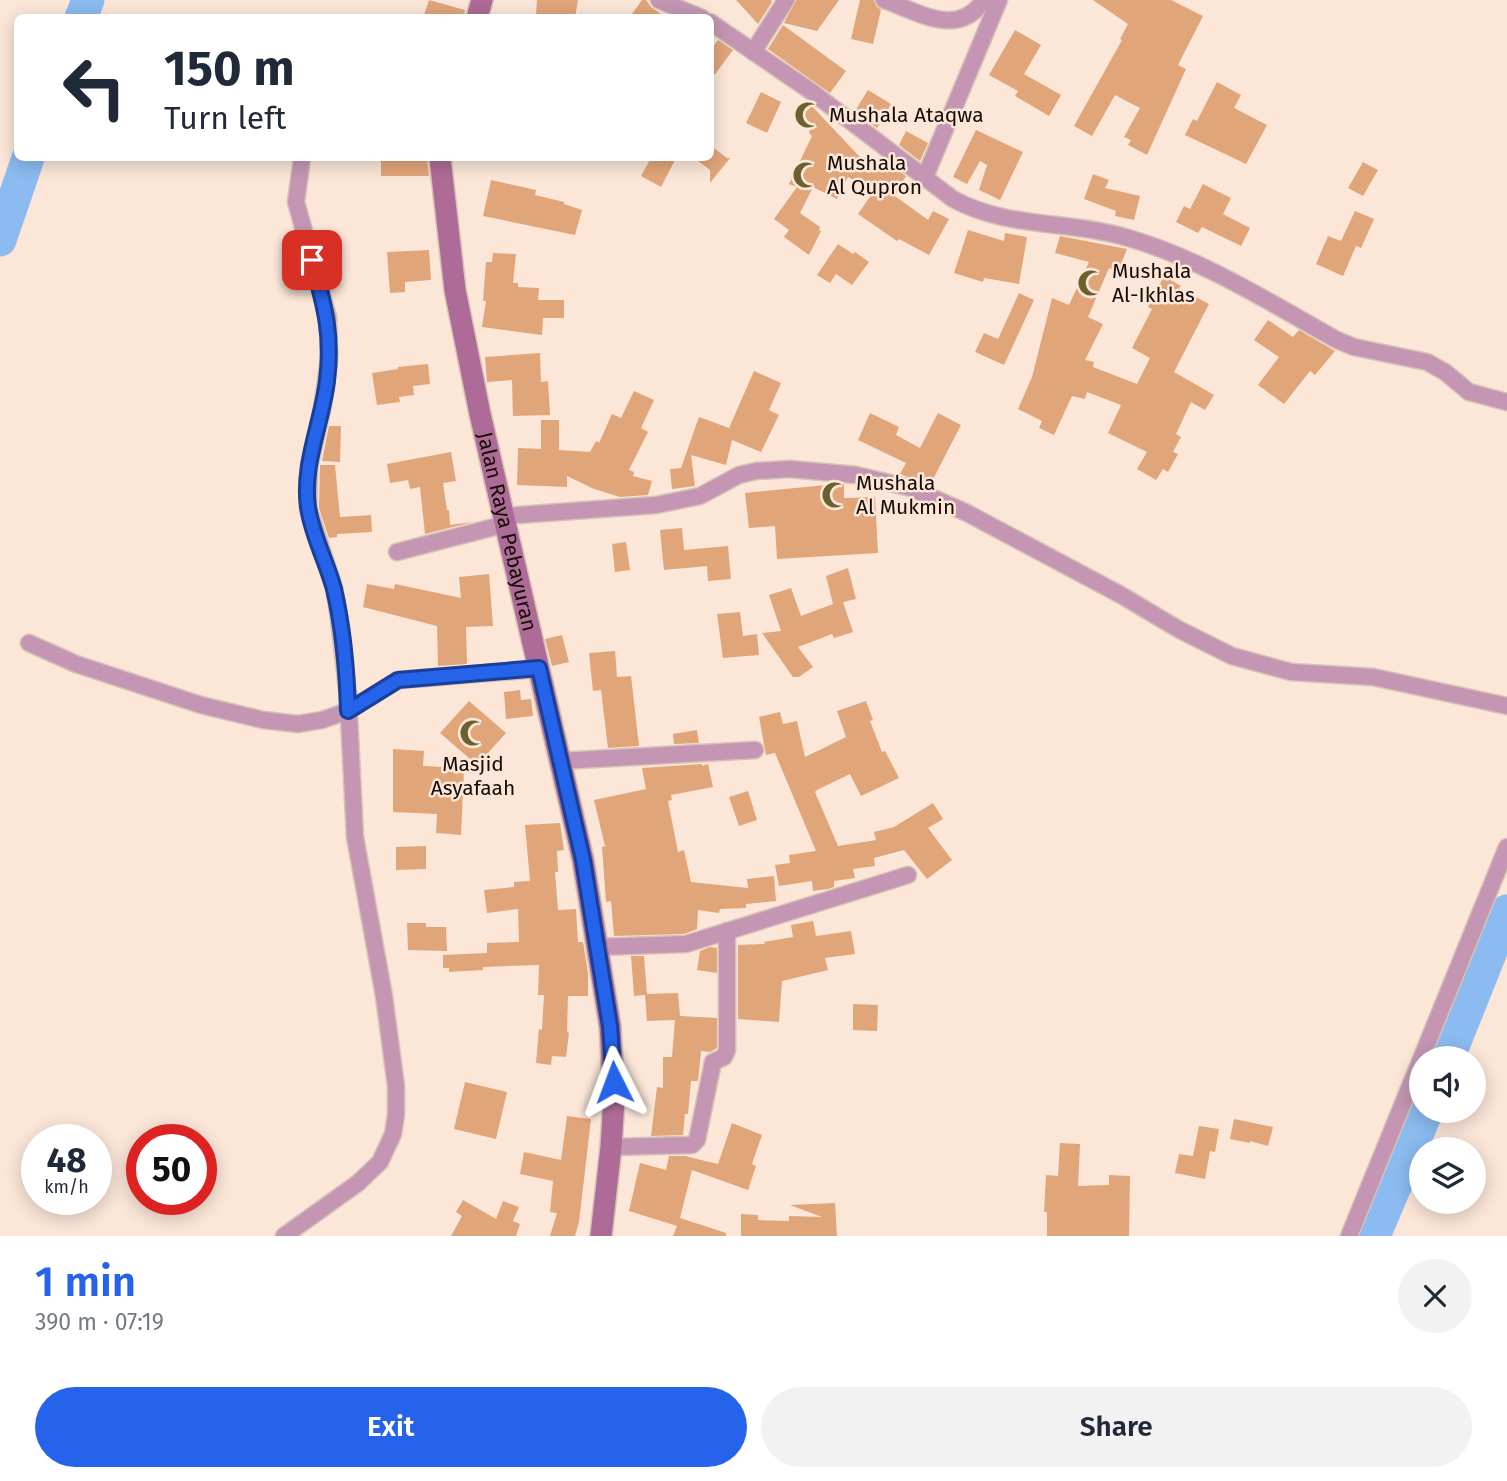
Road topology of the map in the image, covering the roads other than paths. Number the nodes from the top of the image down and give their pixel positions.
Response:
1 (659, 0) edge
2 (786, 0) edge
3 (884, 0) edge
4 (984, 0) edge
5 (999, 0) edge
6 (692, 14) edge
7 (714, 25) edge
8 (753, 52) junction
9 (302, 161) edge
10 (440, 161) edge
11 (925, 177) junction
12 (1507, 402) edge
13 (505, 520) junction
14 (397, 552) dead end
15 (29, 643) dead end
16 (539, 668) junction
17 (348, 704) junction
18 (1507, 706) edge
19 (755, 750) dead end
20 (561, 761) junction
21 (1507, 847) edge
22 (908, 875) dead end
23 (727, 931) junction
24 (597, 947) junction
25 (1426, 1046) edge
26 (1409, 1088) edge
27 (611, 1147) junction
28 (284, 1236) edge
29 (601, 1236) edge
30 (1349, 1236) edge

1 - 6 street
2 - 8 street
3 - 4 street
5 - 11 street
7 - 8 street
8 - 11 street
9 - 17 street
10 - 13 main road, Jalan Raya Pebayuran
11 - 12 street
13 - 14 street
13 - 16 main road, Jalan Raya Pebayuran
13 - 18 street
15 - 17 street
16 - 17 street
16 - 20 main road, Jalan Raya Pebayuran
17 - 28 street
19 - 20 street
20 - 24 main road, Jalan Raya Pebayuran
21 - 25 street
22 - 23 street
23 - 24 street
23 - 27 street
24 - 27 main road, Jalan Raya Pebayuran
26 - 30 street
27 - 29 main road, Jalan Raya Pebayuran

